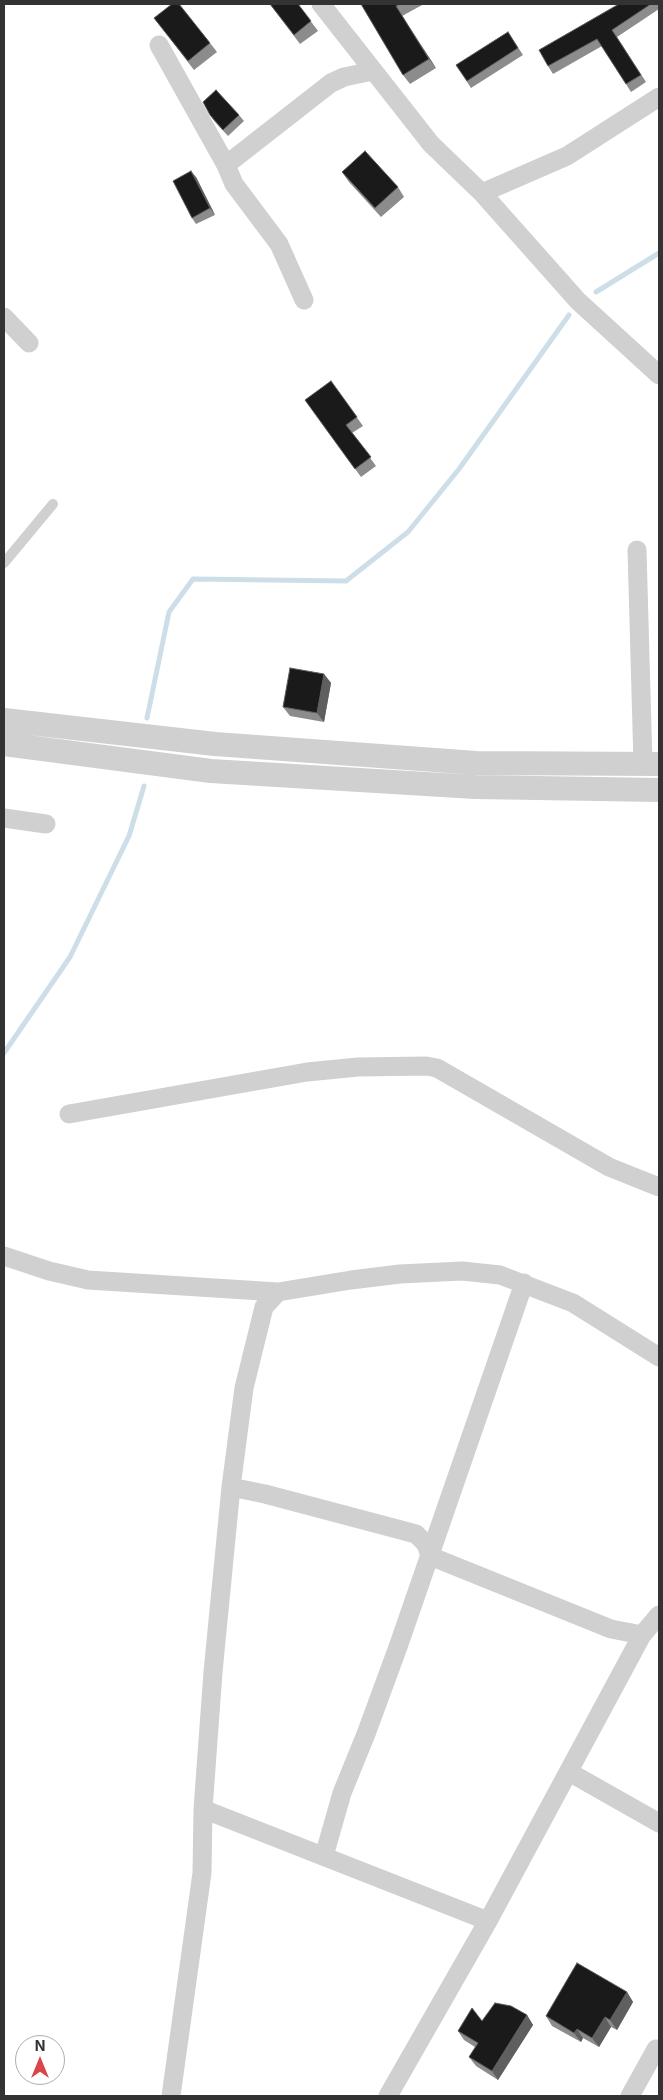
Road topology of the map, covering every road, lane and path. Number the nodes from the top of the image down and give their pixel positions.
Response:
1 (321, 4) edge
2 (159, 45) dead end
3 (373, 71) junction
4 (659, 97) edge
5 (226, 165) junction
6 (482, 193) junction
7 (304, 300) dead end
8 (4, 316) edge
9 (30, 343) dead end
10 (659, 375) edge
11 (53, 504) dead end
12 (637, 550) dead end
13 (4, 563) edge
14 (4, 720) edge
15 (4, 744) edge
16 (651, 764) edge
17 (659, 790) edge
18 (4, 818) edge
19 (46, 824) dead end
20 (69, 1114) dead end
21 (659, 1187) edge
22 (4, 1256) edge
23 (524, 1283) junction
24 (278, 1292) junction
25 (659, 1357) edge
26 (231, 1487) junction
27 (430, 1556) junction
28 (659, 1615) edge
29 (642, 1635) junction
30 (569, 1772) junction
31 (203, 1809) junction
32 (659, 1823) edge
33 (324, 1856) junction
34 (488, 1921) junction
35 (658, 2047) edge
36 (172, 2096) edge
37 (388, 2096) edge
38 (630, 2096) edge

1 - 3 street
2 - 5 street
3 - 5 street
3 - 6 street
4 - 6 street
5 - 7 street
6 - 10 street
8 - 9 street
11 - 13 lane
12 - 16 street
14 - 16 street
15 - 17 street
18 - 19 street
20 - 21 street
22 - 24 street
23 - 24 street
23 - 25 street
23 - 27 street
24 - 26 street
26 - 27 street
26 - 31 street
27 - 29 street
27 - 33 street
28 - 29 street
29 - 30 street
30 - 32 street
30 - 34 street
31 - 33 street
31 - 36 street
33 - 34 street
34 - 37 street
35 - 38 street

